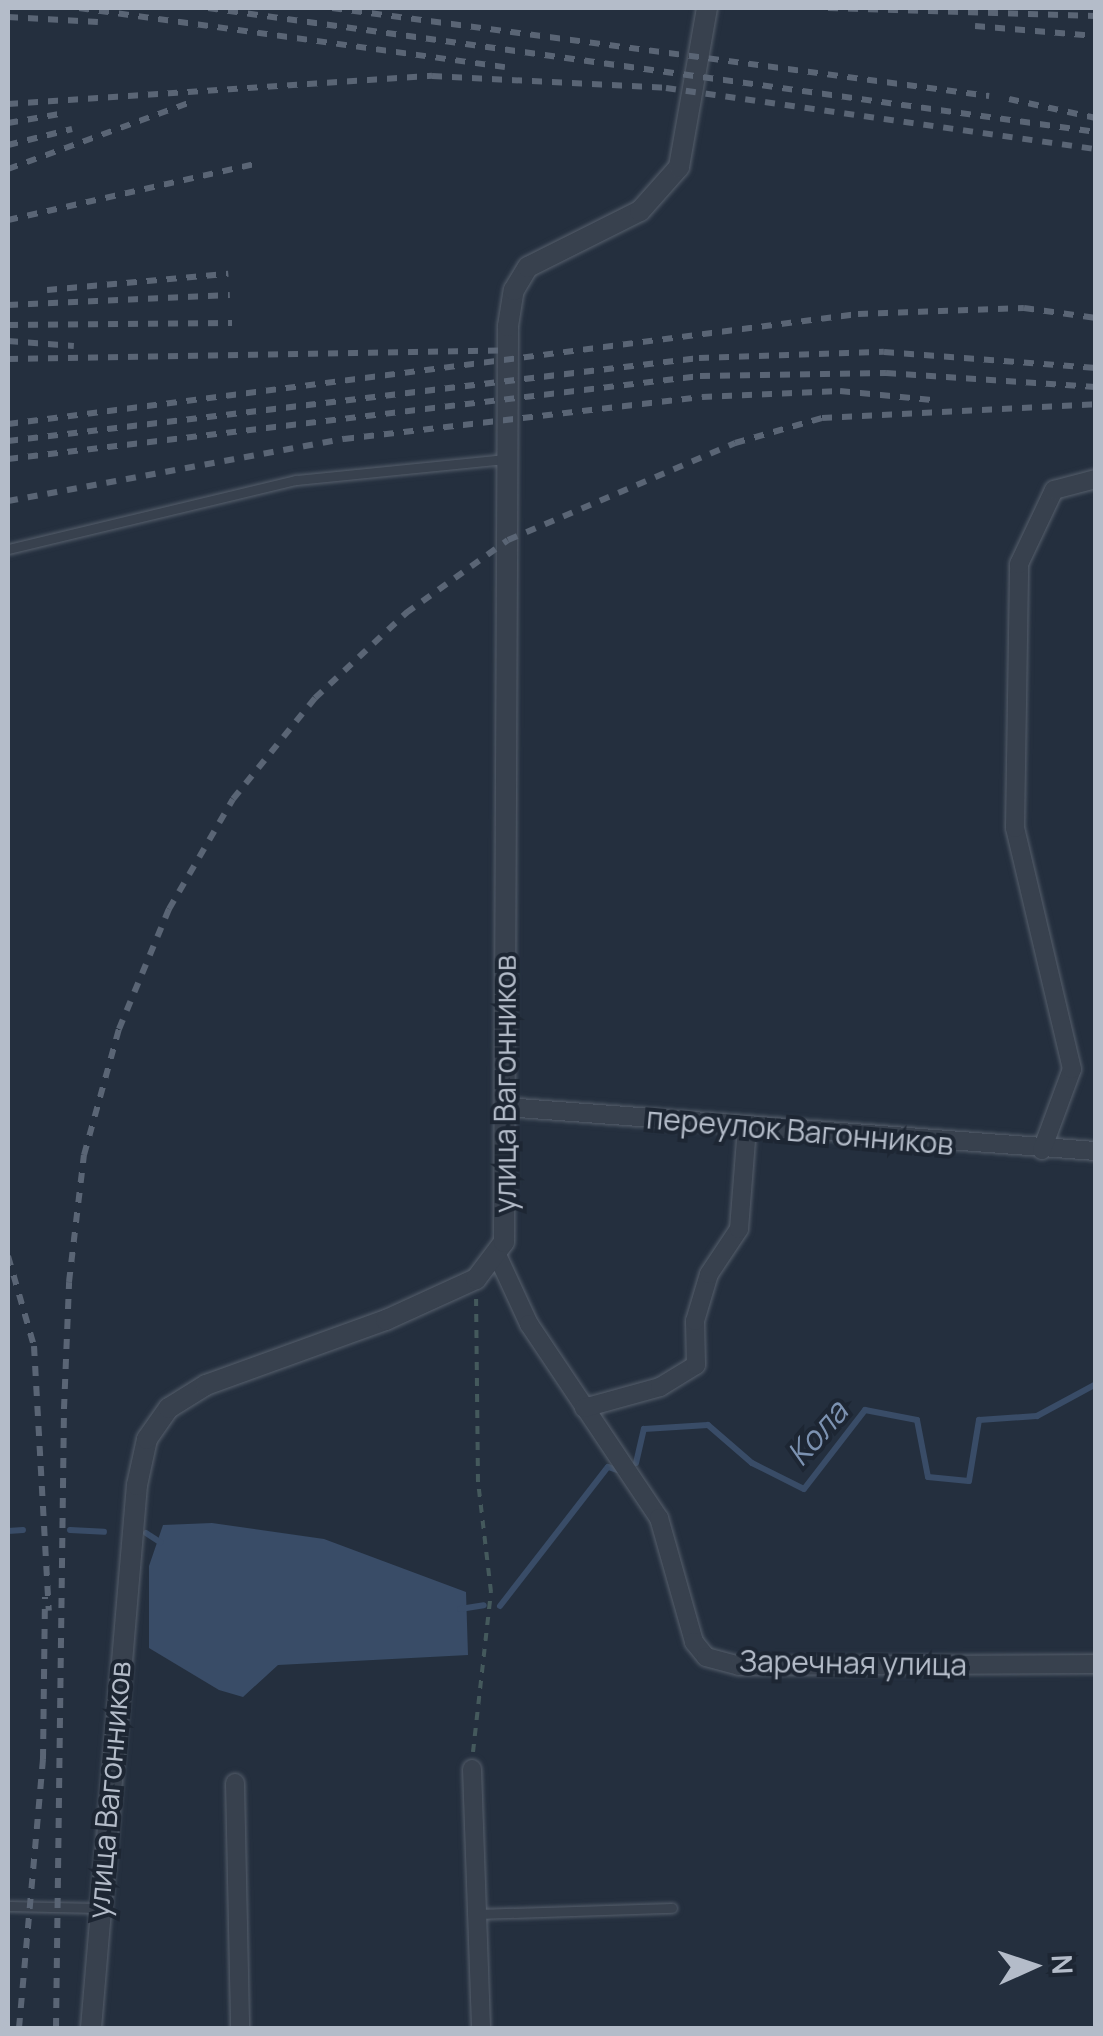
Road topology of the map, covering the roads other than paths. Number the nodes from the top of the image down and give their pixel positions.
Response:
1 (707, 8) edge
2 (508, 459) junction
3 (1096, 480) edge
4 (8, 549) edge
5 (506, 1108) junction
6 (747, 1126) junction
7 (1042, 1150) junction
8 (1096, 1152) edge
9 (498, 1257) junction
10 (584, 1408) junction
11 (1096, 1664) edge
12 (472, 1769) road end
13 (235, 1782) dead end
14 (8, 1906) edge
15 (98, 1908) junction
16 (672, 1908) dead end
17 (474, 1914) junction
18 (91, 2028) edge
19 (240, 2028) edge
20 (481, 2028) edge

1 - 2 street, улица Вагонников
2 - 4 lane
2 - 5 street, улица Вагонников
3 - 7 street
5 - 6 street, переулок Вагонников
5 - 9 street, улица Вагонников
6 - 7 street, переулок Вагонников
6 - 10 street
7 - 8 street, переулок Вагонников
9 - 10 street, Заречная улица
9 - 15 street, улица Вагонников
10 - 11 street, Заречная улица
12 - 17 street
13 - 19 street
14 - 15 lane
15 - 18 street, улица Вагонников
16 - 17 lane
17 - 20 street

